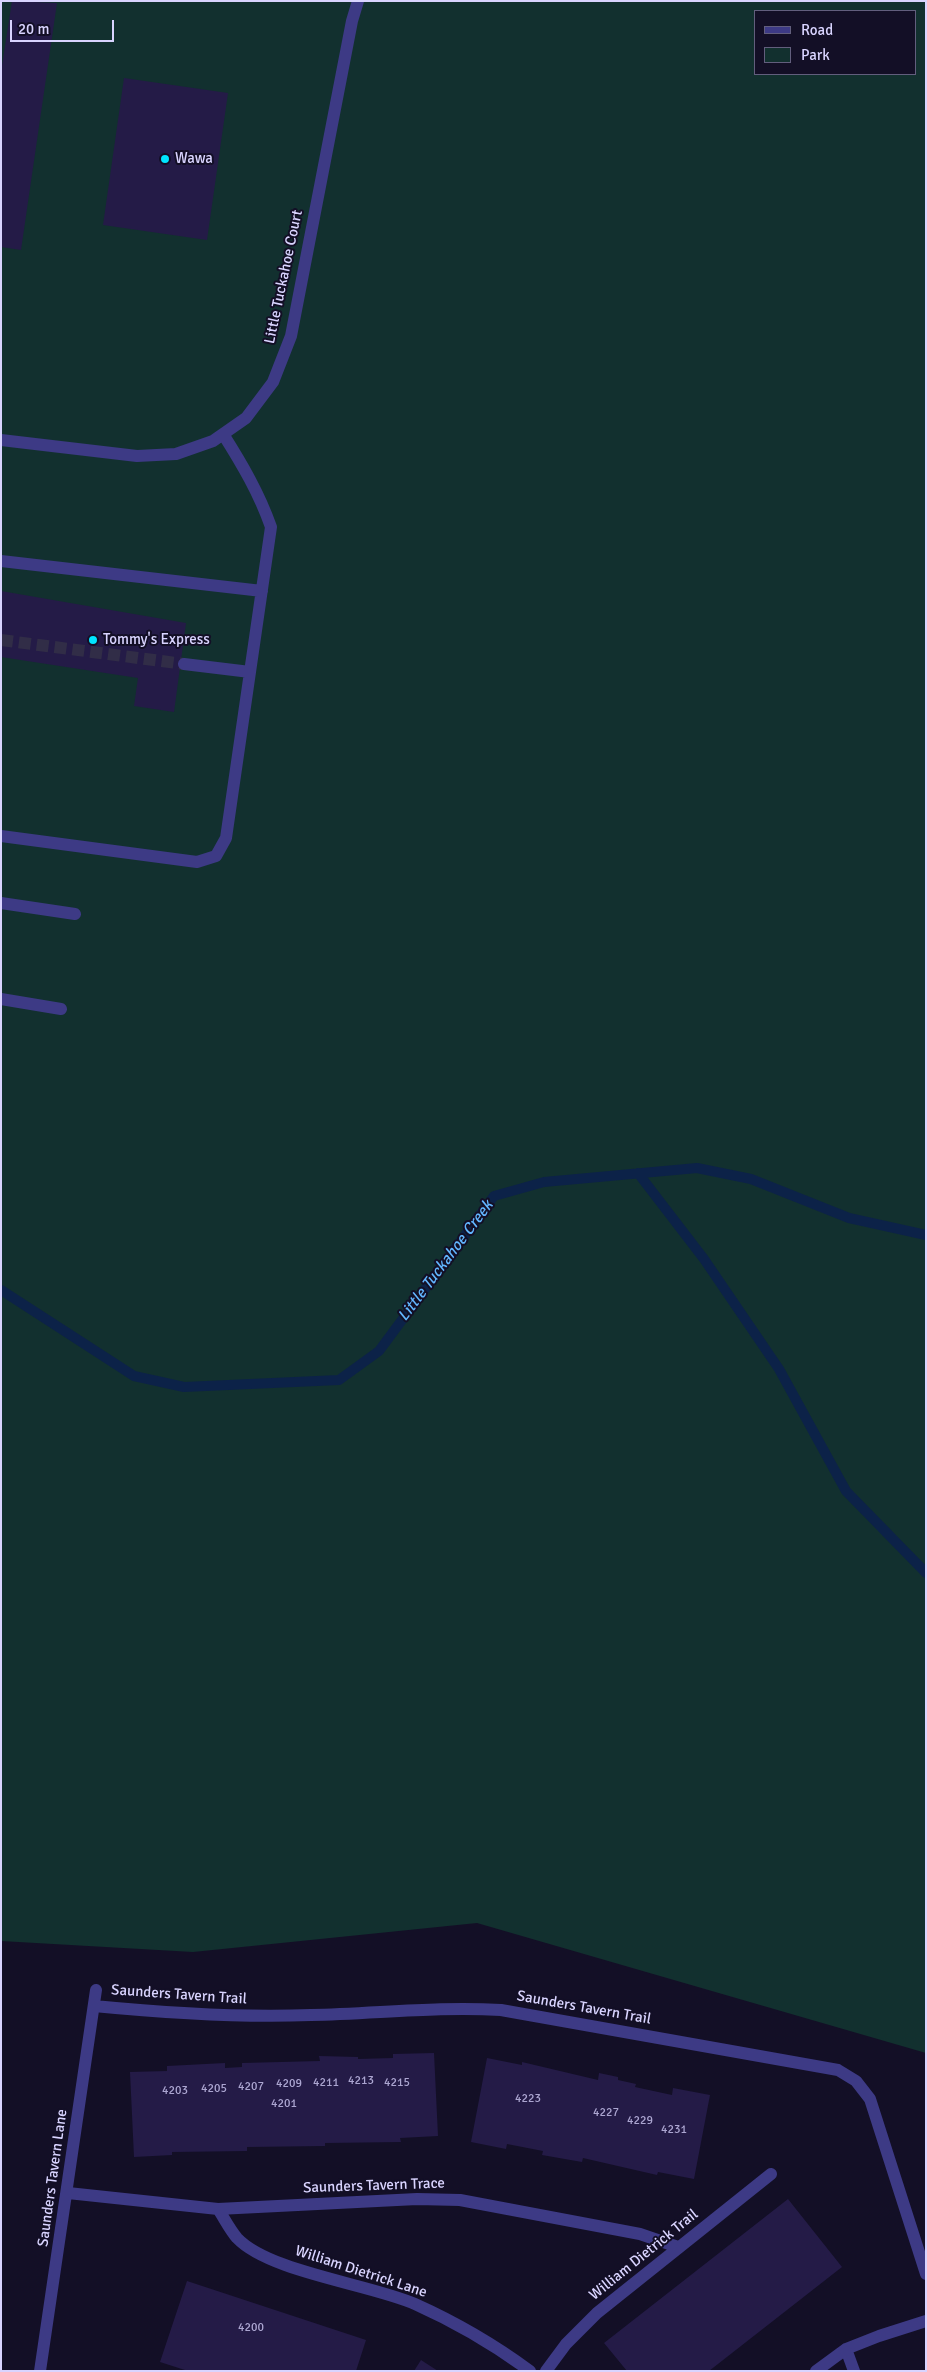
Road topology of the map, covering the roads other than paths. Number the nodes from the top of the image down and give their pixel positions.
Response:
1 (358, 1) edge
2 (223, 434) junction
3 (1, 440) edge
4 (1, 561) edge
5 (262, 591) junction
6 (184, 664) tunnel mouth
7 (250, 672) junction
8 (1, 836) edge
9 (1, 903) edge
10 (75, 914) dead end
11 (1, 999) edge
12 (61, 1008) dead end
13 (96, 1990) dead end
14 (94, 2006) junction
15 (772, 2174) dead end
16 (68, 2193) junction
17 (218, 2209) junction
18 (678, 2247) junction
19 (926, 2274) edge
20 (926, 2321) edge
21 (846, 2349) junction
22 (40, 2371) edge
23 (530, 2371) edge
24 (546, 2371) edge
25 (816, 2371) edge
26 (854, 2371) edge

1 - 2 street, Little Tuckahoe Court
2 - 3 street, Little Tuckahoe Court
2 - 5 street
4 - 5 street
5 - 7 street
6 - 7 street
7 - 8 street
9 - 10 street
11 - 12 street
13 - 14 street, Saunders Tavern Lane
14 - 16 street, Saunders Tavern Lane
14 - 19 street, Saunders Tavern Trail
15 - 18 street, William Dietrick Trail
16 - 17 street, Saunders Tavern Trace
16 - 22 street, Saunders Tavern Lane
17 - 18 street, Saunders Tavern Trace
17 - 23 street, William Dietrick Lane
18 - 24 street, William Dietrick Trail
20 - 21 street
21 - 25 street
21 - 26 street

